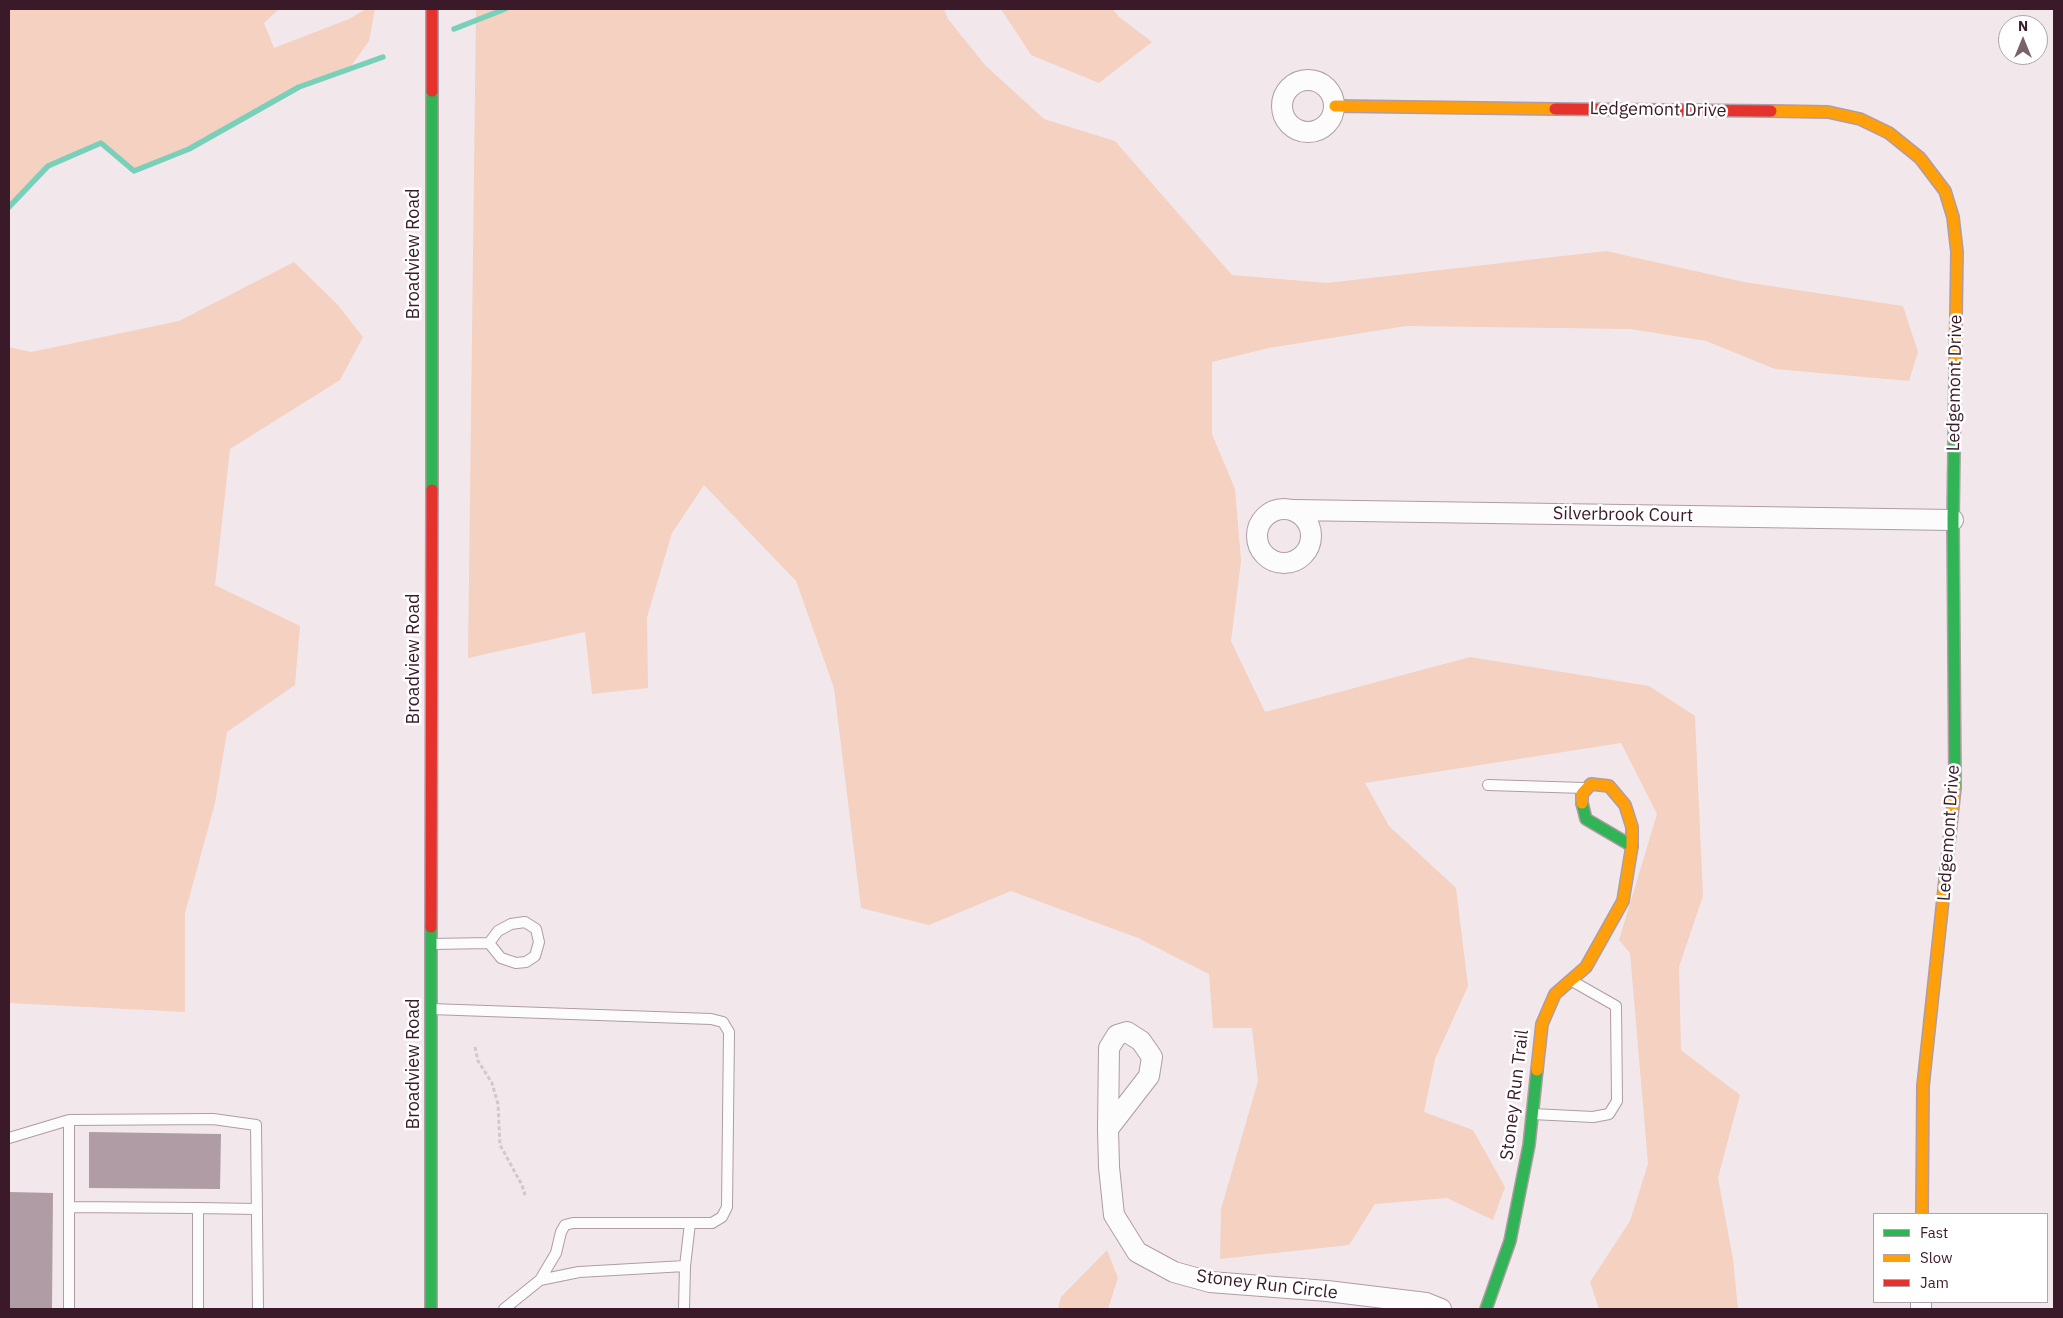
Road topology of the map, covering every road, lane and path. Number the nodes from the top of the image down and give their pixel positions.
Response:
1 (432, 9) edge
2 (1335, 106) dead end
3 (1293, 510) dead end
4 (1954, 520) junction
5 (1488, 785) dead end
6 (1587, 788) junction
7 (1632, 846) junction
8 (489, 943) junction
9 (431, 944) junction
10 (1571, 980) junction
11 (431, 1009) junction
12 (475, 1047) dead end
13 (1531, 1114) junction
14 (68, 1120) junction
15 (1108, 1129) dead end
16 (9, 1138) edge
17 (525, 1196) dead end
18 (68, 1207) junction
19 (198, 1208) junction
20 (256, 1208) junction
21 (1922, 1213) edge
22 (690, 1223) junction
23 (685, 1266) junction
24 (540, 1280) junction
25 (68, 1309) edge
26 (198, 1309) edge
27 (258, 1309) edge
28 (431, 1309) edge
29 (504, 1309) edge
30 (684, 1309) edge
31 (1441, 1309) edge
32 (1486, 1309) edge

1 - 9 street, Broadview Road
2 - 4 street, Ledgemont Drive
3 - 4 street, Silverbrook Court
4 - 21 street, Ledgemont Drive
5 - 6 lane
6 - 7 street
6 - 7 street, Stoney Run Trail
7 - 10 street, Stoney Run Trail
8 - 8 lane
8 - 9 lane
9 - 11 street, Broadview Road
10 - 13 street, Stoney Run Trail
10 - 13 lane
11 - 22 lane
11 - 28 street, Broadview Road
12 - 17 path
13 - 32 street, Stoney Run Trail
14 - 16 lane
14 - 18 lane
14 - 20 lane
15 - 31 street, Stoney Run Circle
18 - 19 lane
18 - 25 lane
19 - 20 lane
19 - 26 lane
20 - 27 lane
22 - 23 lane
22 - 24 lane
23 - 24 lane
23 - 30 lane
24 - 29 lane

